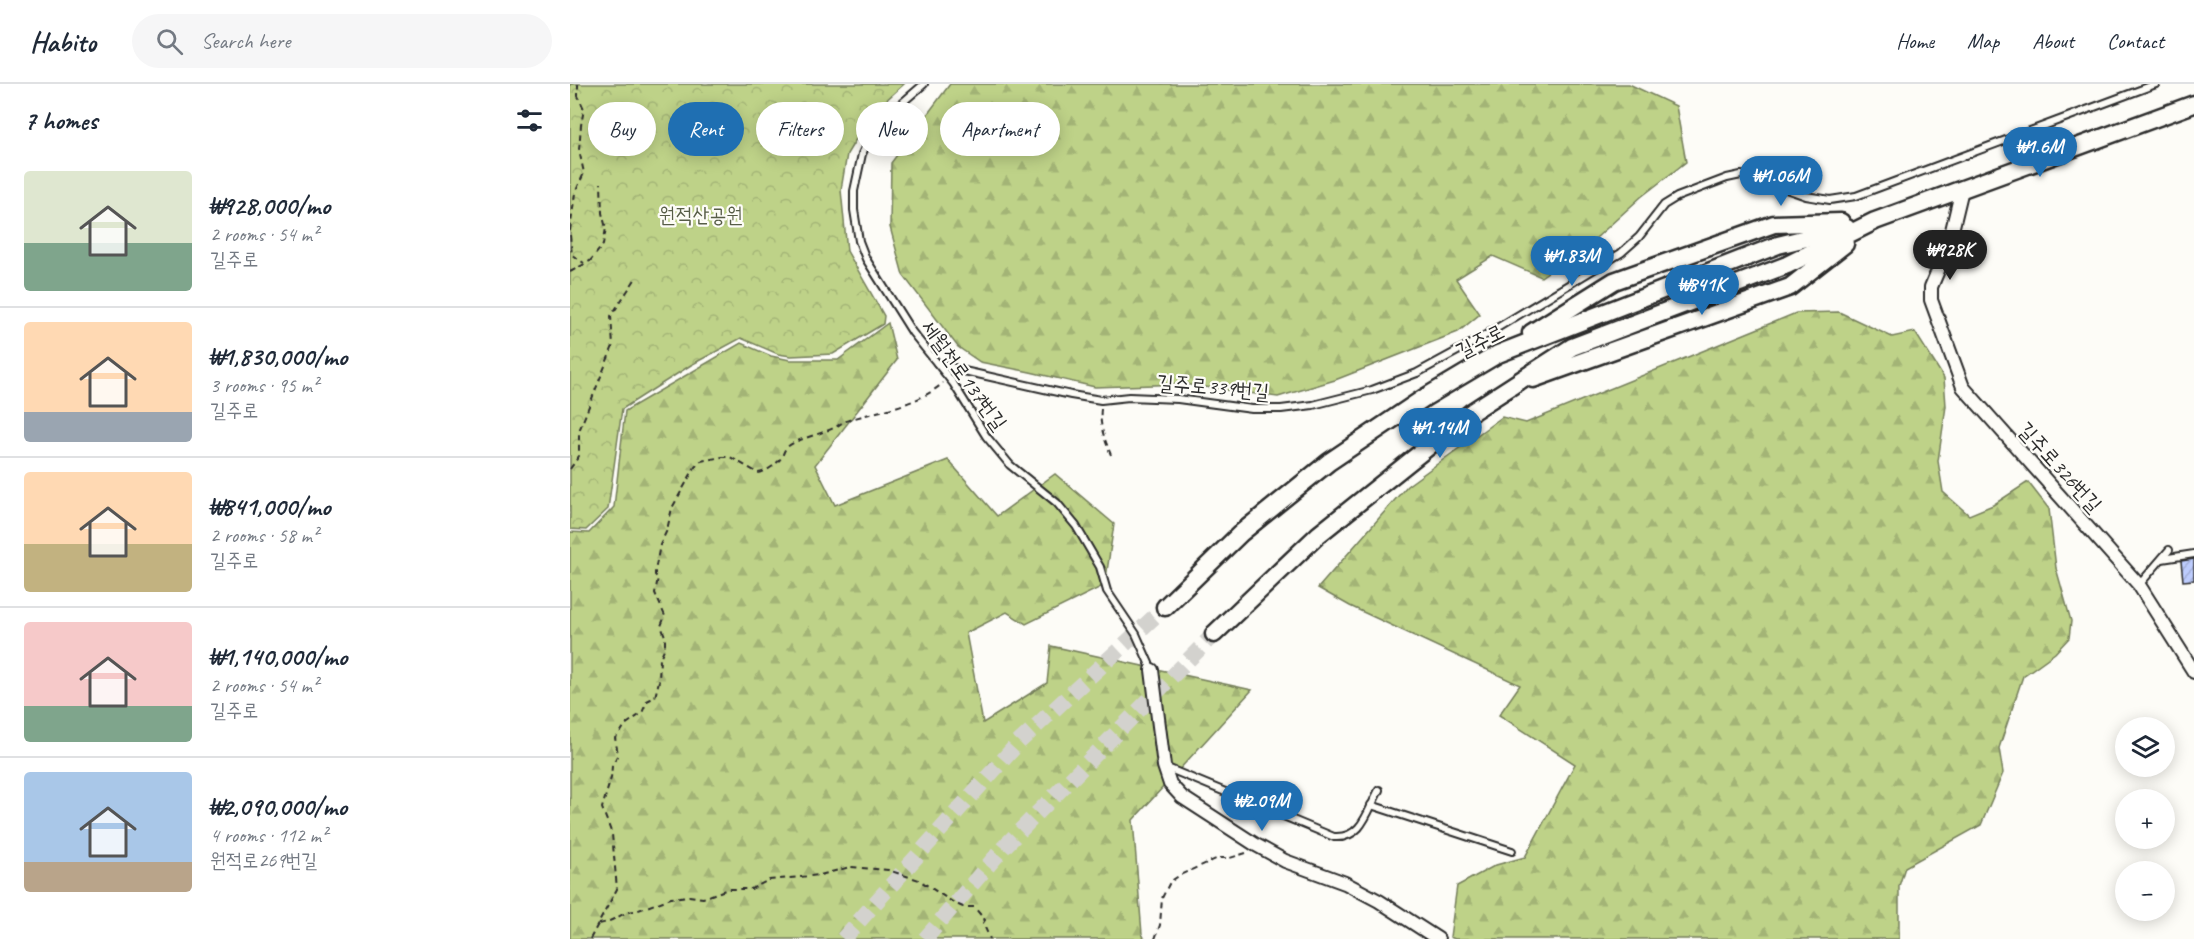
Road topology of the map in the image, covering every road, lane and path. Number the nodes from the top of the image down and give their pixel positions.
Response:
1 (578, 84) edge
2 (924, 84) edge
3 (2156, 84) edge
4 (2194, 104) edge
5 (601, 183) dead end
6 (1962, 189) junction
7 (1875, 221) junction
8 (570, 233) edge
9 (584, 263) junction
10 (570, 272) edge
11 (636, 278) dead end
12 (1498, 354) junction
13 (937, 363) junction
14 (948, 377) junction
15 (1110, 399) junction
16 (1111, 455) dead end
17 (570, 469) edge
18 (2169, 550) dead end
19 (2194, 554) edge
20 (2161, 559) junction
21 (2139, 585) junction
22 (1165, 607) tunnel mouth
23 (1214, 634) tunnel mouth
24 (1152, 670) joint
25 (2194, 672) edge
26 (1164, 766) junction
27 (1378, 790) dead end
28 (1371, 805) junction
29 (1256, 845) junction
30 (1512, 851) dead end
31 (599, 924) junction
32 (590, 939) edge
33 (990, 939) edge
34 (1155, 939) edge
35 (1438, 939) edge

1 - 8 path
2 - 13 lane, 세월천로137번길
3 - 15 lane, 길주로339번길
4 - 6 main road, 길주로
5 - 9 path
6 - 7 main road, 길주로
6 - 21 street, 길주로326번길
7 - 12 main road, 길주로
7 - 12 main road
7 - 23 main road
8 - 9 path
9 - 10 path
11 - 17 path
12 - 22 main road, 길주로
13 - 14 lane, 세월천로137번길
13 - 15 lane, 길주로339번길
14 - 24 lane, 세월천로137번길
14 - 31 path
15 - 16 path
18 - 20 lane
19 - 20 lane
20 - 21 lane
21 - 25 street, 길주로326번길
24 - 26 street
26 - 28 lane
26 - 29 street
27 - 28 lane
28 - 30 lane
29 - 34 path
29 - 35 street
31 - 32 path
31 - 33 path

